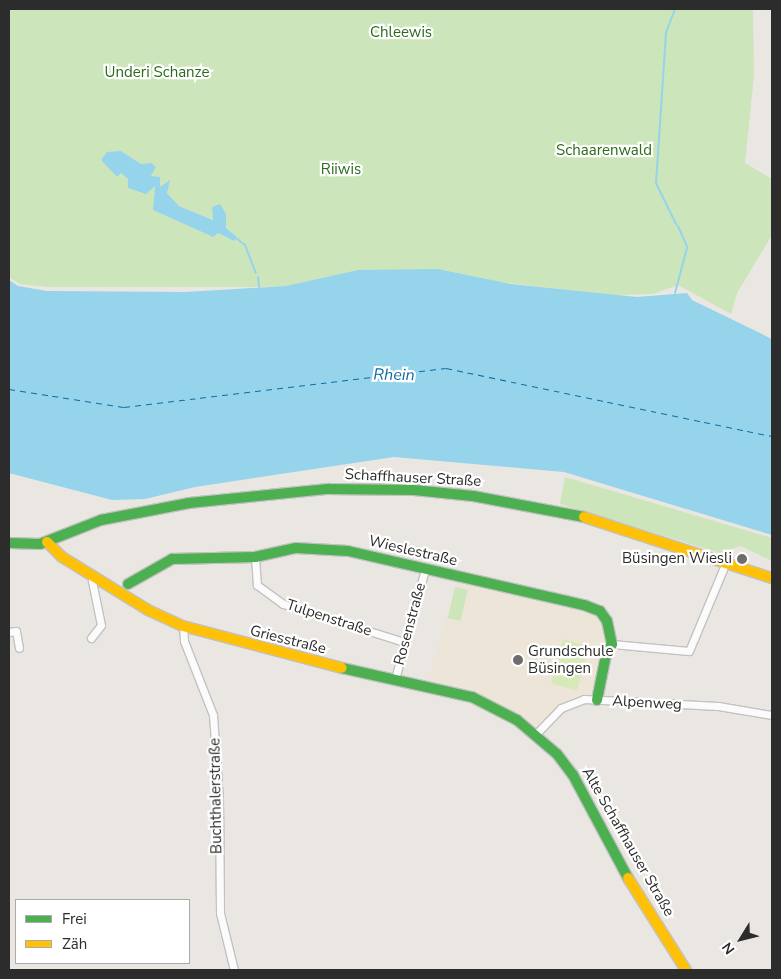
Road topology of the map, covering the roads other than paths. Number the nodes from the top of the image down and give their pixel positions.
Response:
1 (47, 542) junction
2 (9, 543) edge
3 (255, 557) junction
4 (726, 562) junction
5 (425, 570) junction
6 (95, 576) junction
7 (772, 578) edge
8 (128, 584) dead end
9 (183, 626) junction
10 (9, 632) edge
11 (91, 638) dead end
12 (404, 642) junction
13 (612, 644) junction
14 (19, 648) dead end
15 (395, 679) junction
16 (596, 700) junction
17 (772, 715) edge
18 (535, 735) junction
19 (234, 970) edge
20 (686, 970) edge

1 - 2 street, Schaffhauser Straße
1 - 4 street, Schaffhauser Straße
1 - 6 street, Griesstraße
3 - 5 street, Wieslestraße
3 - 8 street, Wieslestraße
3 - 12 street, Tulpenstraße
4 - 7 street, Schaffhauser Straße
4 - 13 street
5 - 12 street, Rosenstraße
5 - 13 street, Wieslestraße
6 - 9 street, Griesstraße
6 - 11 street
9 - 15 street, Griesstraße
9 - 19 street, Buchthalerstraße
10 - 14 street
12 - 15 street, Rosenstraße
13 - 16 street
15 - 18 street, Griesstraße
16 - 17 street, Alpenweg
16 - 18 street, Alpenweg
18 - 20 street, Alte Schaffhauser Straße

